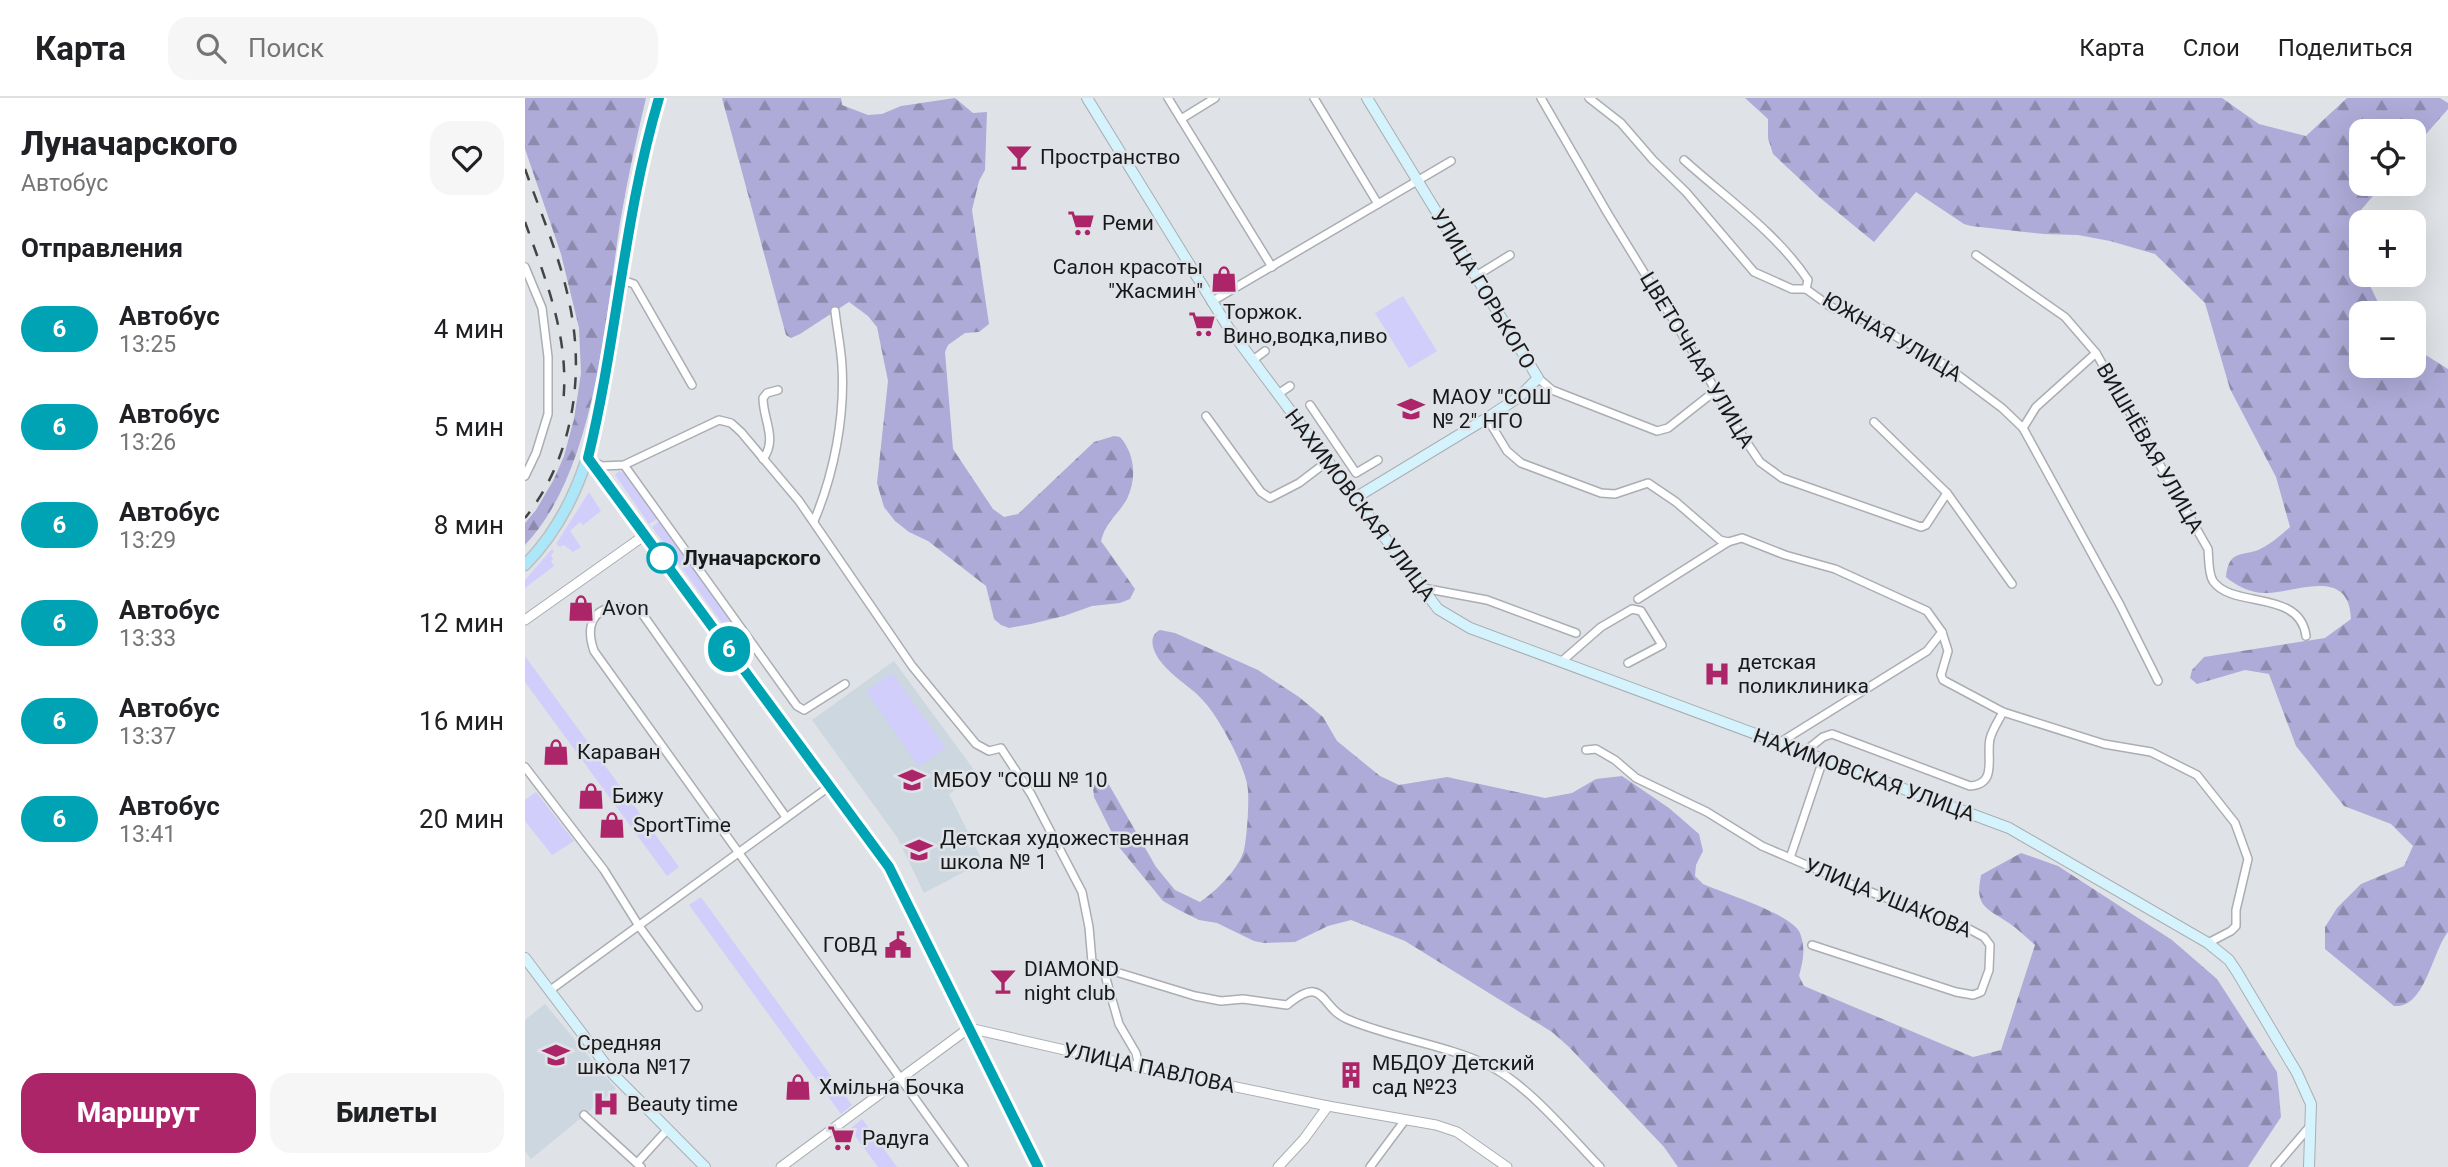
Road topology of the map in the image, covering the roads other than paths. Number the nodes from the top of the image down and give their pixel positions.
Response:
1 (659, 98) edge
2 (1087, 98) edge
3 (1168, 98) edge
4 (1215, 98) edge
5 (1314, 98) edge
6 (1367, 98) edge
7 (1541, 98) edge
8 (1589, 98) edge
9 (1181, 119) junction
10 (1684, 160) dead end
11 (1451, 161) dead end
12 (1417, 181) junction
13 (1378, 204) junction
14 (1510, 255) dead end
15 (1976, 255) dead end
16 (525, 267) edge
17 (1272, 267) junction
18 (1476, 276) junction
19 (622, 280) junction
20 (1806, 289) junction
21 (1211, 302) junction
22 (835, 312) dead end
23 (1265, 351) dead end
24 (2096, 353) junction
25 (1253, 360) junction
26 (1538, 378) junction
27 (692, 385) dead end
28 (1290, 386) dead end
29 (778, 390) dead end
30 (1715, 391) junction
31 (1278, 394) junction
32 (1310, 405) dead end
33 (1206, 416) dead end
34 (1487, 418) junction
35 (1874, 422) dead end
36 (2023, 428) junction
37 (588, 458) junction
38 (763, 459) junction
39 (1378, 460) dead end
40 (1328, 461) junction
41 (624, 465) junction
42 (525, 475) edge
43 (1947, 493) junction
44 (1355, 498) junction
45 (814, 521) junction
46 (645, 535) junction
47 (1728, 542) junction
48 (525, 565) edge
49 (2012, 584) dead end
50 (1420, 588) junction
51 (1638, 599) dead end
52 (525, 620) edge
53 (1942, 632) junction
54 (1576, 633) dead end
55 (2306, 636) dead end
56 (1561, 662) junction
57 (1628, 663) dead end
58 (2158, 681) dead end
59 (845, 684) dead end
60 (2003, 712) junction
61 (1778, 744) junction
62 (1586, 750) dead end
63 (1803, 753) junction
64 (1823, 760) junction
65 (525, 767) edge
66 (830, 786) junction
67 (786, 817) junction
68 (738, 853) junction
69 (1790, 858) junction
70 (639, 926) junction
71 (2208, 943) junction
72 (1812, 945) dead end
73 (525, 958) edge
74 (1103, 968) junction
75 (549, 991) junction
76 (698, 1007) dead end
77 (969, 1028) junction
78 (1139, 1066) junction
79 (900, 1078) junction
80 (1328, 1106) junction
81 (583, 1115) dead end
82 (1405, 1120) junction
83 (2312, 1125) junction
84 (667, 1130) junction
85 (639, 1165) edge
86 (705, 1167) edge
87 (781, 1167) edge
88 (964, 1167) edge
89 (1038, 1167) edge
90 (1278, 1167) edge
91 (1370, 1167) edge
92 (1507, 1167) edge
93 (1600, 1167) edge
94 (2275, 1167) edge
95 (2309, 1167) edge

1 - 19 main road
2 - 21 main road, НАХИМОВСКАЯ УЛИЦА
3 - 9 street
4 - 9 street
5 - 13 street
6 - 12 main road, УЛИЦА ГОРЬКОГО
7 - 30 street, ЦВЕТОЧНАЯ УЛИЦА
8 - 20 street
9 - 17 street
10 - 20 street, ЮЖНАЯ УЛИЦА
11 - 12 street
12 - 13 street
12 - 18 main road, УЛИЦА ГОРЬКОГО
13 - 17 street
14 - 18 street
15 - 24 street, ВИШНЁВАЯ УЛИЦА
16 - 42 street
17 - 21 street
18 - 26 main road, УЛИЦА ГОРЬКОГО
19 - 27 street
19 - 37 main road
20 - 36 street, ЮЖНАЯ УЛИЦА
21 - 25 main road, НАХИМОВСКАЯ УЛИЦА
22 - 45 street
23 - 25 street
24 - 36 street
24 - 55 street, ВИШНЁВАЯ УЛИЦА
25 - 31 main road, НАХИМОВСКАЯ УЛИЦА
26 - 30 street, УЛИЦА ГОРЬКОГО
26 - 34 main road
28 - 31 street
29 - 38 street
30 - 43 street, ЦВЕТОЧНАЯ УЛИЦА
31 - 40 main road, НАХИМОВСКАЯ УЛИЦА
32 - 39 street
33 - 40 street
34 - 44 main road
34 - 47 street
35 - 43 street
36 - 58 street, ЮЖНАЯ УЛИЦА
37 - 41 street
37 - 46 main road
37 - 48 main road
38 - 41 street
38 - 45 street
40 - 44 main road, НАХИМОВСКАЯ УЛИЦА
41 - 59 street
43 - 49 street
44 - 50 main road, НАХИМОВСКАЯ УЛИЦА
45 - 74 street
46 - 52 street
46 - 66 main road
47 - 51 street
47 - 53 street
50 - 54 street
50 - 56 main road, НАХИМОВСКАЯ УЛИЦА
53 - 60 street
53 - 61 street
56 - 57 street
56 - 61 main road, НАХИМОВСКАЯ УЛИЦА
60 - 63 street
60 - 71 street
61 - 63 main road, НАХИМОВСКАЯ УЛИЦА
62 - 69 street, УЛИЦА УШАКОВА
63 - 64 main road, НАХИМОВСКАЯ УЛИЦА
64 - 69 street
64 - 71 main road, НАХИМОВСКАЯ УЛИЦА
65 - 70 street
66 - 67 street
66 - 77 main road
67 - 68 street
67 - 68 street
68 - 70 street
68 - 79 street
69 - 72 street, УЛИЦА УШАКОВА
70 - 75 street
70 - 76 street
71 - 83 main road, НАХИМОВСКАЯ УЛИЦА
73 - 75 main road
74 - 78 street
74 - 93 street
75 - 84 main road
77 - 78 street, УЛИЦА ПАВЛОВА
77 - 79 street
77 - 89 main road
78 - 80 street, УЛИЦА ПАВЛОВА
79 - 87 street
79 - 88 street
80 - 82 street, УЛИЦА ПАВЛОВА
80 - 90 street
81 - 85 street
82 - 91 street
82 - 92 street, УЛИЦА ПАВЛОВА
83 - 94 street
83 - 95 main road, НАХИМОВСКАЯ УЛИЦА
84 - 85 street
84 - 86 main road

